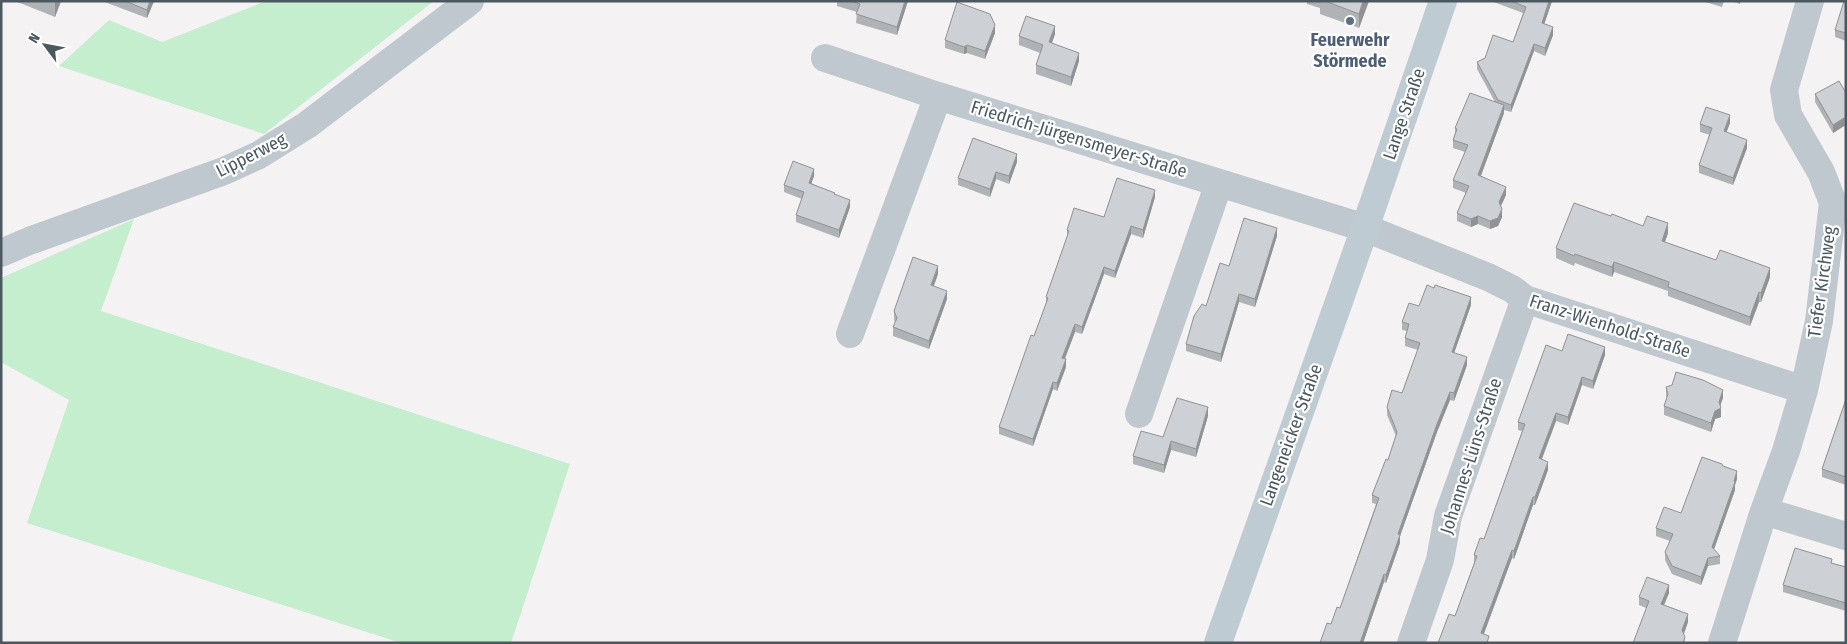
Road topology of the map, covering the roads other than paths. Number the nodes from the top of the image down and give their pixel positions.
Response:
1 (470, 1) edge
2 (1443, 1) edge
3 (1810, 1) edge
4 (824, 58) dead end
5 (938, 96) junction
6 (1218, 182) junction
7 (1365, 228) junction
8 (1, 253) edge
9 (1525, 299) junction
10 (850, 334) dead end
11 (1804, 390) junction
12 (1139, 414) dead end
13 (1764, 511) junction
14 (1846, 536) edge
15 (1218, 643) edge
16 (1411, 643) edge
17 (1722, 643) edge

1 - 8 street, Lipperweg
2 - 7 main road, Lange Straße
3 - 11 street, Tiefer Kirchweg
4 - 5 street, Friedrich-Jürgensmeyer-Straße
5 - 6 street, Friedrich-Jürgensmeyer-Straße
5 - 10 street
6 - 7 street, Friedrich-Jürgensmeyer-Straße
6 - 12 street
7 - 9 street, Franz-Wienhold-Straße
7 - 15 main road, Langeneicker Straße
9 - 11 street, Franz-Wienhold-Straße
9 - 16 street, Johannes-Lüns-Straße
11 - 13 street, Tiefer Kirchweg
13 - 14 street
13 - 17 street, Tiefer Kirchweg

